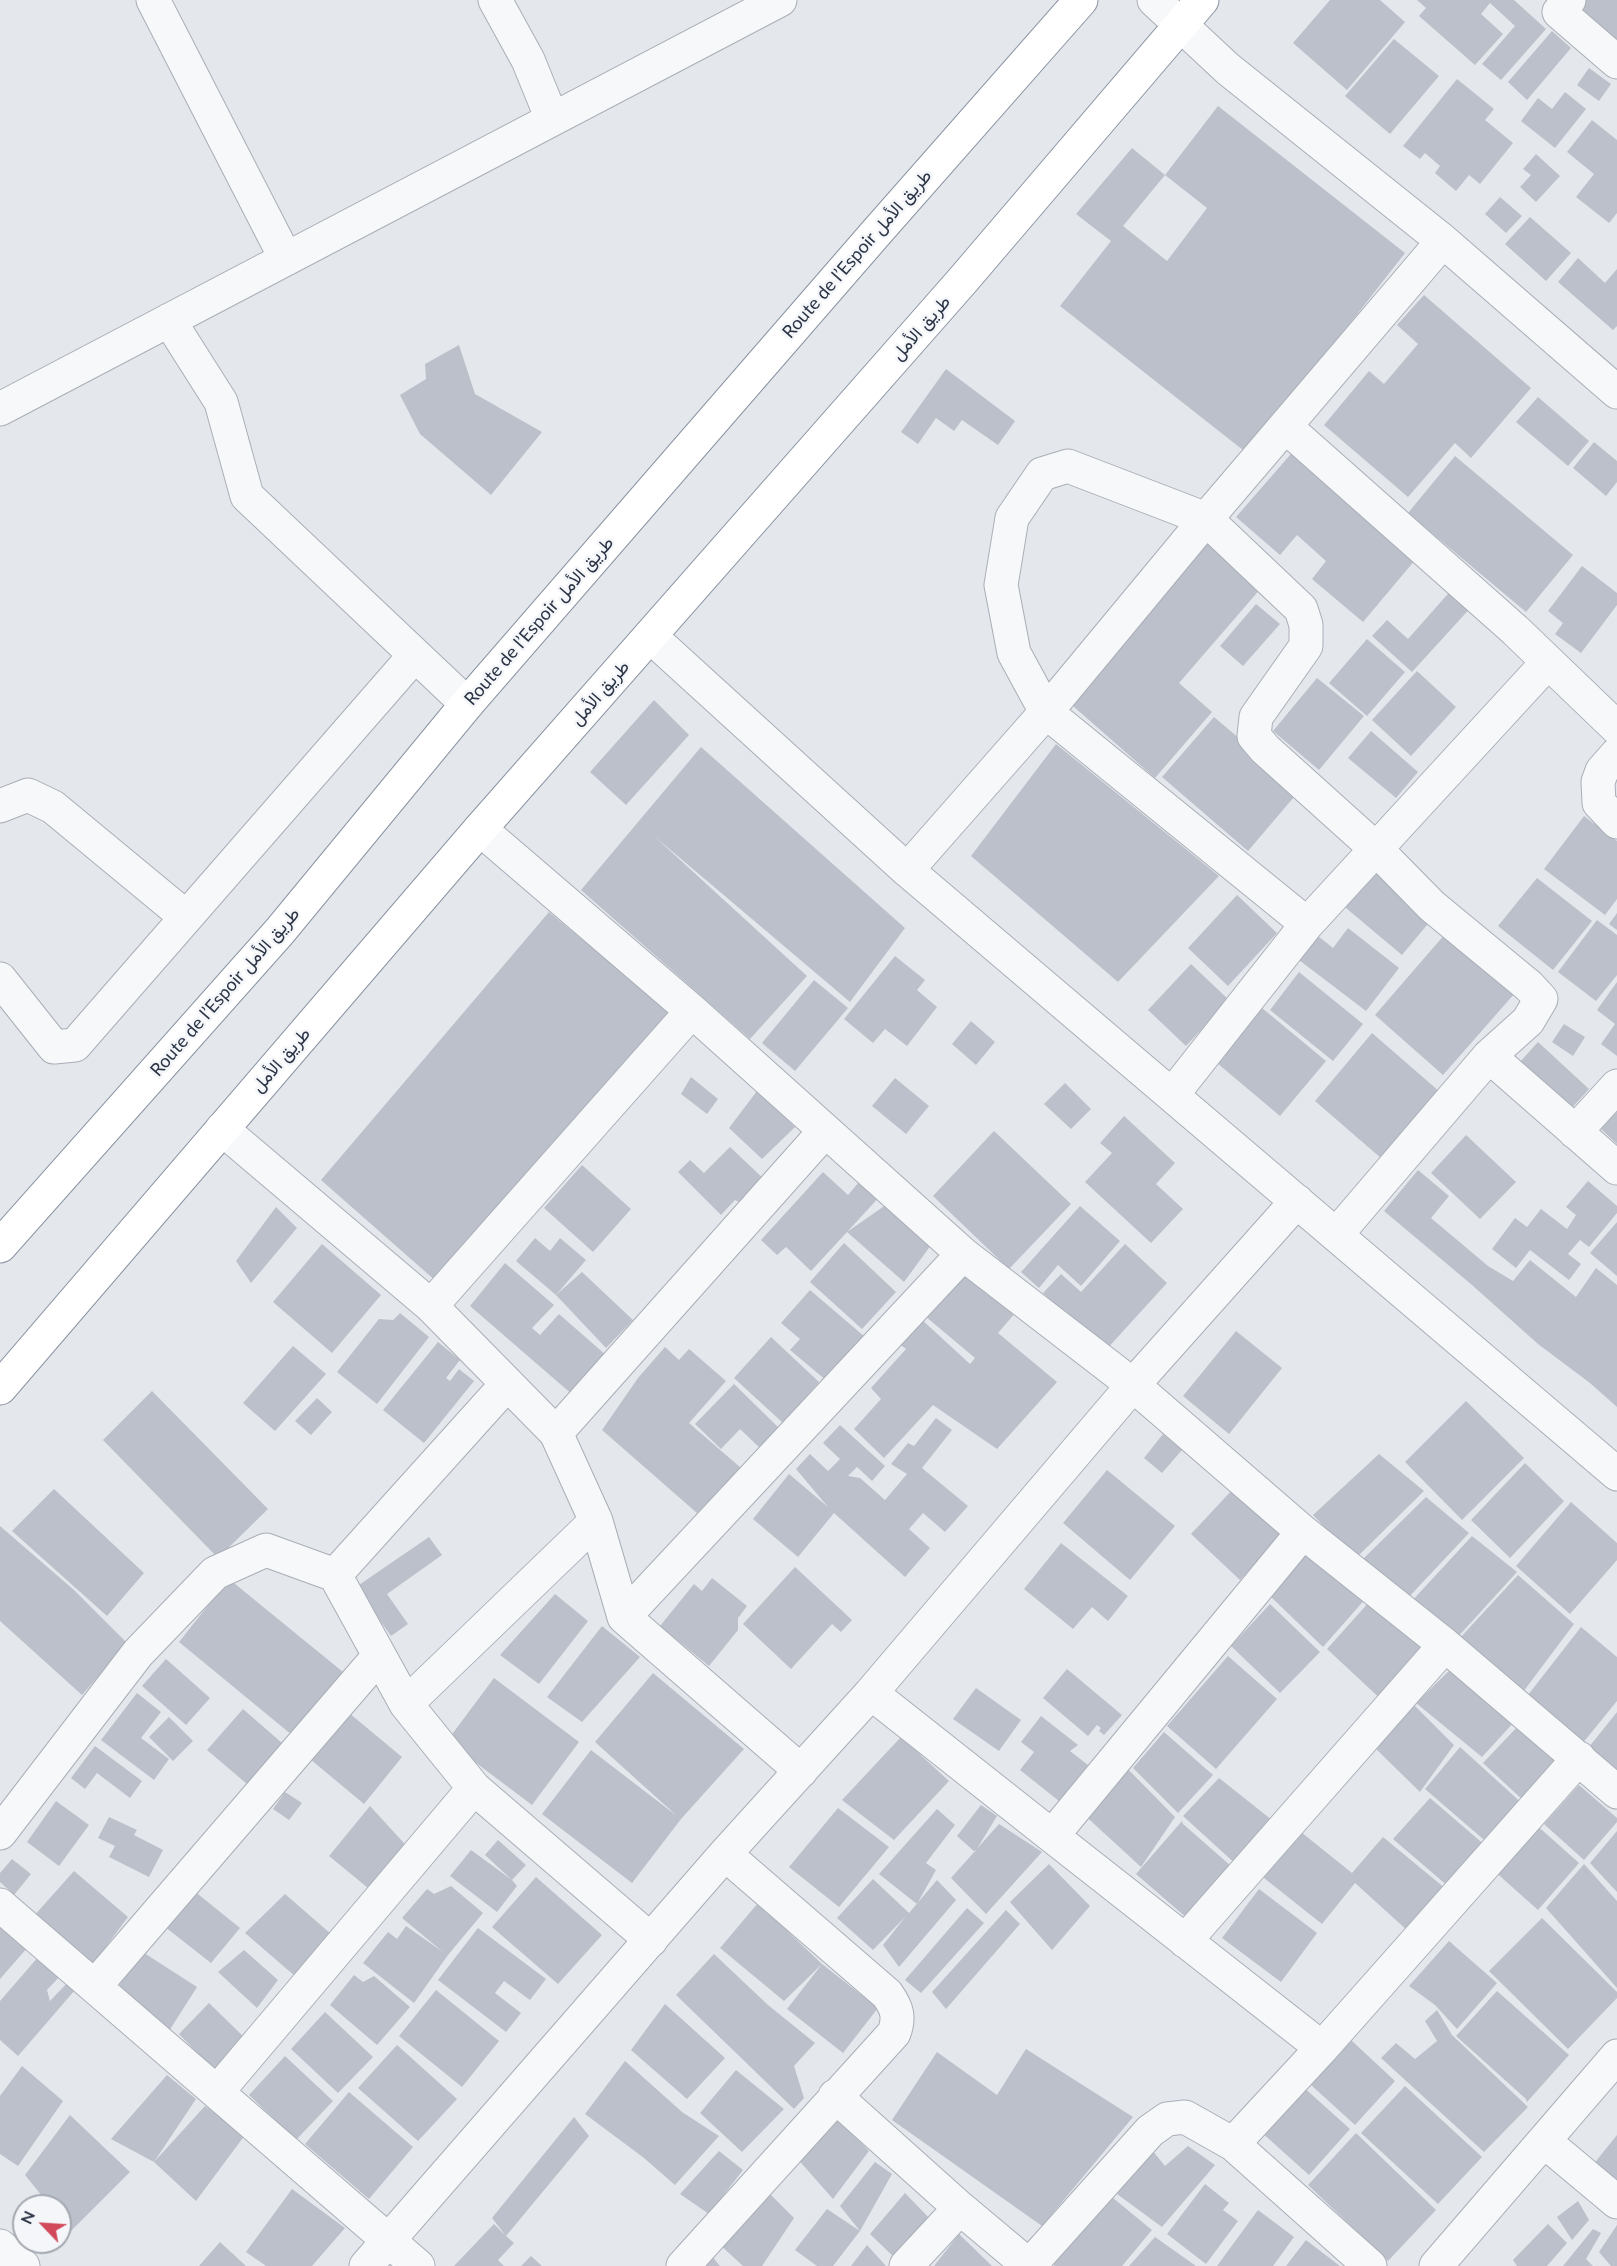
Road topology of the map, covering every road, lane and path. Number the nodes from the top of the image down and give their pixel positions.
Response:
1 (153, 0) edge
2 (495, 0) edge
3 (780, 0) edge
4 (1081, 0) edge
5 (1154, 0) edge
6 (1202, 0) edge
7 (1569, 0) edge
8 (1180, 25) junction
9 (1617, 62) edge
10 (552, 119) junction
11 (1443, 241) junction
12 (286, 259) junction
13 (169, 320) junction
14 (1617, 392) edge
15 (3, 400) edge
16 (1286, 427) junction
17 (1206, 519) junction
18 (650, 636) junction
19 (415, 654) junction
20 (1548, 662) junction
21 (467, 704) junction
22 (1046, 712) junction
23 (1617, 728) edge
24 (1617, 754) edge
25 (0, 806) edge
26 (1617, 822) edge
27 (480, 829) junction
28 (1375, 848) junction
29 (908, 870) junction
30 (186, 917) junction
31 (1307, 924) junction
32 (0, 979) edge
33 (692, 1011) junction
34 (1489, 1056) junction
35 (1617, 1086) edge
36 (1172, 1095) junction
37 (222, 1129) junction
38 (825, 1131) junction
39 (1575, 1132) junction
40 (1617, 1168) edge
41 (1297, 1201) junction
42 (1336, 1234) junction
43 (0, 1246) edge
44 (963, 1254) junction
45 (430, 1306) junction
46 (507, 1383) junction
47 (1133, 1385) junction
48 (0, 1388) edge
49 (556, 1433) junction
50 (1617, 1474) edge
51 (596, 1521) junction
52 (1303, 1532) junction
53 (334, 1575) junction
54 (624, 1617) junction
55 (1445, 1645) junction
56 (379, 1656) junction
57 (871, 1693) junction
58 (406, 1704) junction
59 (1578, 1758) junction
60 (801, 1771) junction
61 (474, 1788) junction
62 (1617, 1792) edge
63 (0, 1833) edge
64 (1052, 1836) junction
65 (725, 1854) junction
66 (0, 1905) edge
67 (651, 1940) junction
68 (1185, 1941) junction
69 (95, 1986) junction
70 (1322, 2048) junction
71 (1617, 2056) edge
72 (217, 2092) junction
73 (835, 2096) junction
74 (1544, 2141) junction
75 (1233, 2144) junction
76 (1617, 2202) edge
77 (960, 2208) junction
78 (388, 2241) junction
79 (0, 2246) edge
80 (22, 2266) edge
81 (366, 2266) edge
82 (418, 2266) edge
83 (683, 2266) edge
84 (906, 2266) edge
85 (1028, 2266) edge
86 (1370, 2266) edge
87 (1436, 2266) edge

1 - 12 street
2 - 10 street
3 - 10 street
4 - 21 highway, Route de l’Espoir طريق الأمل
5 - 8 street
6 - 8 highway, طريق الأمل
7 - 9 street
8 - 11 street
8 - 18 highway, طريق الأمل
10 - 12 street
11 - 14 street
11 - 16 street
12 - 13 street
13 - 15 street
13 - 19 street
16 - 17 street
16 - 20 street
17 - 22 street
17 - 22 street
17 - 28 street
18 - 27 highway, طريق الأمل
18 - 29 street
19 - 21 street
19 - 30 street
20 - 23 street
20 - 28 street
21 - 43 highway, Route de l’Espoir طريق الأمل
22 - 29 street
22 - 31 street
24 - 26 street
25 - 30 street
27 - 33 street
27 - 37 highway, طريق الأمل
28 - 31 street
28 - 34 street
29 - 36 street
30 - 32 street
31 - 36 street
33 - 38 street
33 - 45 street
34 - 39 street
34 - 42 street
35 - 39 street
36 - 41 street
37 - 45 street
37 - 48 highway, طريق الأمل
38 - 44 street
38 - 49 street
39 - 40 street
41 - 42 street
41 - 47 street
42 - 50 street
44 - 47 street
44 - 54 street
45 - 46 street
46 - 49 street
46 - 53 street
47 - 52 street
47 - 57 street
49 - 51 street
51 - 54 street
51 - 58 street
52 - 55 street
52 - 64 street
53 - 56 street
53 - 63 street
54 - 60 street
55 - 59 street
55 - 68 street
56 - 58 street
56 - 69 street
57 - 60 street
57 - 64 street
58 - 61 street
59 - 62 street
59 - 70 street
60 - 65 street
61 - 67 street
61 - 72 street
64 - 68 street
65 - 67 street
65 - 73 street
66 - 69 street
67 - 78 street
68 - 70 street
69 - 72 street
70 - 75 street
71 - 74 street
72 - 78 street
73 - 77 street
73 - 83 street
74 - 76 street
74 - 87 street
75 - 85 street
75 - 86 street
77 - 84 street
77 - 85 street
78 - 81 street
78 - 82 street
79 - 80 street

